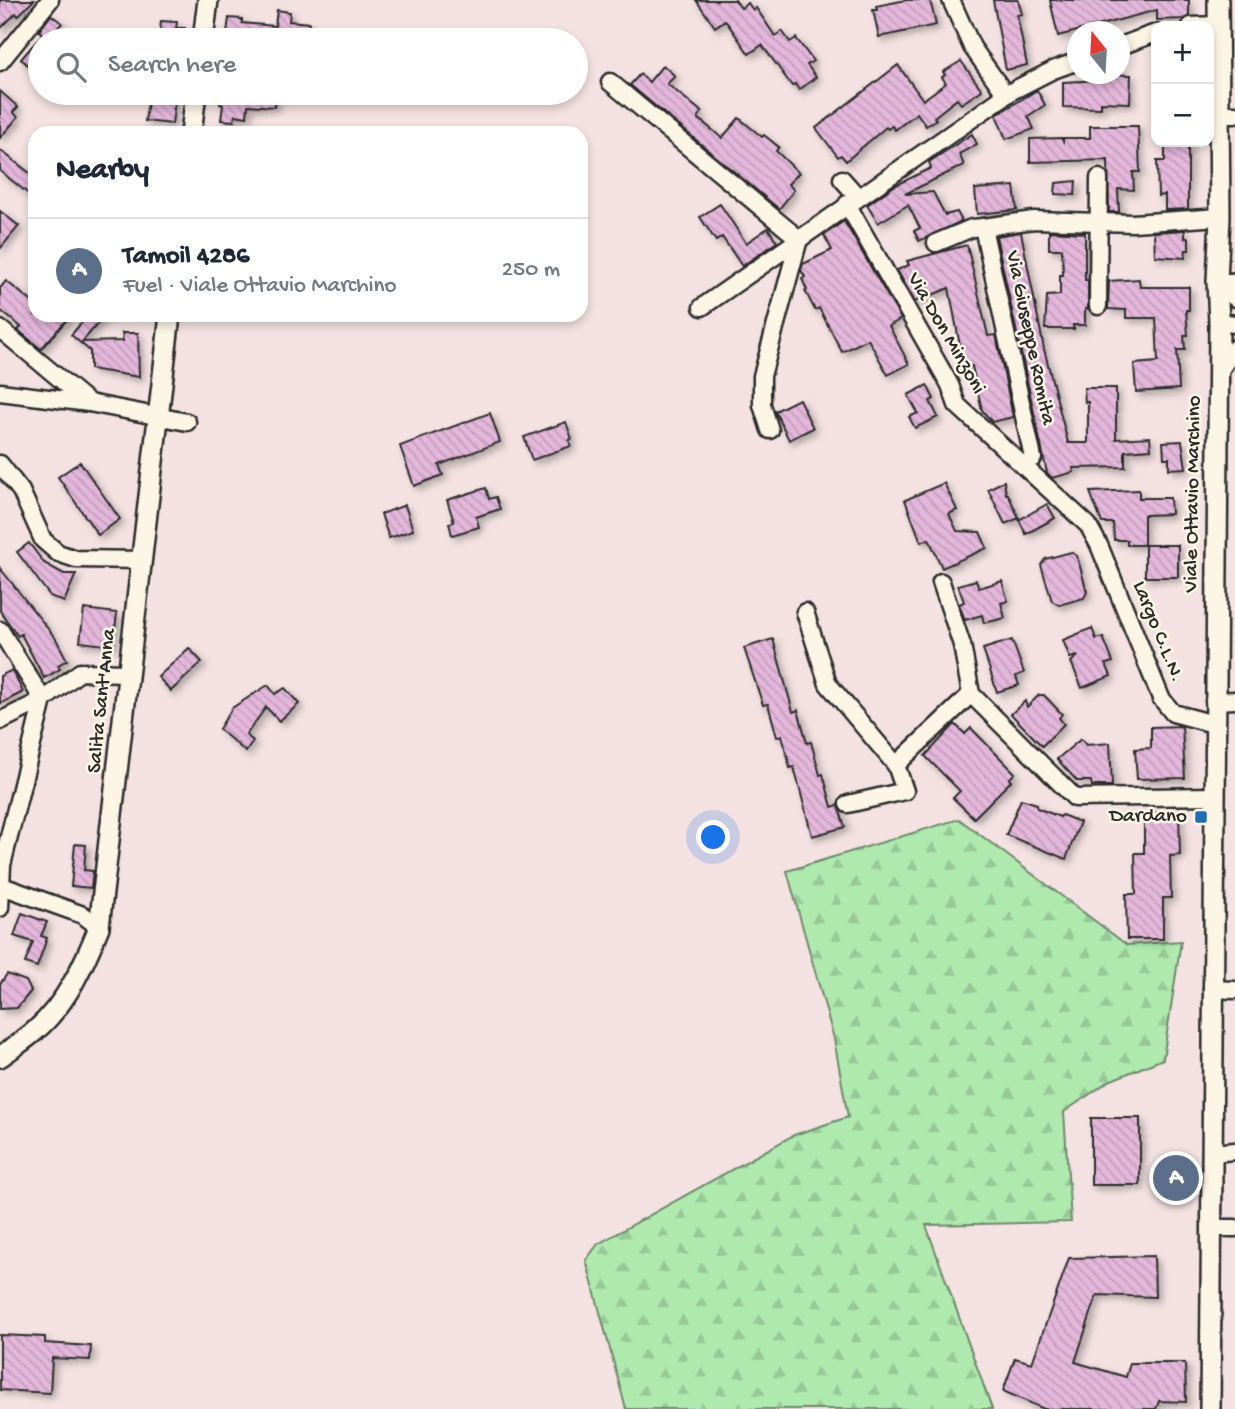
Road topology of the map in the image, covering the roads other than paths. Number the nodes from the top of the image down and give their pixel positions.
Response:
1 (50, 0) edge
2 (208, 0) edge
3 (951, 0) edge
4 (1219, 0) edge
5 (1214, 25) edge
6 (1218, 25) junction
7 (204, 28) edge
8 (1151, 35) edge
9 (1130, 42) edge
10 (0, 62) edge
11 (1067, 65) edge
12 (610, 82) dead end
13 (1227, 89) edge
14 (1009, 93) junction
15 (194, 105) edge
16 (1227, 114) edge
17 (192, 126) edge
18 (842, 178) dead end
19 (1099, 178) dead end
20 (852, 200) junction
21 (1220, 217) junction
22 (1099, 222) junction
23 (983, 227) junction
24 (799, 239) junction
25 (936, 243) dead end
26 (1226, 280) edge
27 (1235, 298) edge
28 (1098, 306) dead end
29 (702, 307) dead end
30 (169, 322) edge
31 (1227, 323) edge
32 (0, 329) edge
33 (1235, 348) edge
34 (1218, 373) junction
35 (0, 392) edge
36 (89, 403) junction
37 (158, 419) junction
38 (187, 422) dead end
39 (770, 430) dead end
40 (1033, 458) dead end
41 (0, 464) edge
42 (1088, 526) joint
43 (142, 560) junction
44 (941, 582) dead end
45 (805, 612) dead end
46 (0, 630) edge
47 (129, 673) junction
48 (971, 694) junction
49 (43, 700) junction
50 (1235, 700) edge
51 (1214, 701) junction
52 (0, 721) edge
53 (1214, 724) junction
54 (896, 765) junction
55 (1213, 796) junction
56 (848, 804) dead end
57 (1, 864) edge
58 (2, 886) junction
59 (0, 908) edge
60 (99, 926) junction
61 (1212, 989) junction
62 (1235, 990) edge
63 (0, 1057) edge
64 (1235, 1151) edge
65 (1211, 1153) junction
66 (1211, 1228) junction
67 (1235, 1228) edge
68 (1210, 1409) edge

1 - 10 street
2 - 7 street
3 - 14 street
4 - 6 street, Viale Ottavio Marchino
5 - 6 street
6 - 13 street, Viale Ottavio Marchino
8 - 9 street
11 - 14 street
12 - 24 street
13 - 16 street, Viale Ottavio Marchino
14 - 20 street
15 - 17 street
16 - 21 street, Viale Ottavio Marchino
18 - 20 street, Via Don Minzoni
19 - 22 street
20 - 24 street
20 - 42 street, Via Don Minzoni
21 - 22 street, Via Giuseppe Romita
21 - 26 street, Viale Ottavio Marchino
22 - 23 street, Via Giuseppe Romita
22 - 28 street
23 - 25 street, Via Giuseppe Romita
23 - 40 street, Via Giuseppe Romita
24 - 29 street
24 - 39 street
26 - 27 street
26 - 31 street, Viale Ottavio Marchino
30 - 37 street, Salita Sant'Anna
31 - 34 street, Viale Ottavio Marchino
32 - 36 street
33 - 34 street
34 - 51 street, Viale Ottavio Marchino
35 - 36 street
36 - 37 street
37 - 38 street
37 - 43 street, Salita Sant'Anna
41 - 43 street
42 - 53 street, Largo C.L.N.
43 - 47 street, Salita Sant'Anna
44 - 48 street
45 - 54 street
46 - 49 street
47 - 49 street
47 - 60 street, Salita Sant'Anna
48 - 54 street
48 - 55 street
49 - 52 street
49 - 57 street
50 - 51 street
51 - 53 street, Viale Ottavio Marchino
53 - 55 street, Viale Ottavio Marchino
54 - 56 street
55 - 61 street, Viale Ottavio Marchino
57 - 58 street
58 - 59 street
58 - 60 street
60 - 63 street, Salita Sant'Anna
61 - 62 street
61 - 65 street, Viale Ottavio Marchino
64 - 65 street
65 - 66 street, Viale Ottavio Marchino
66 - 67 street
66 - 68 street, Viale Ottavio Marchino

